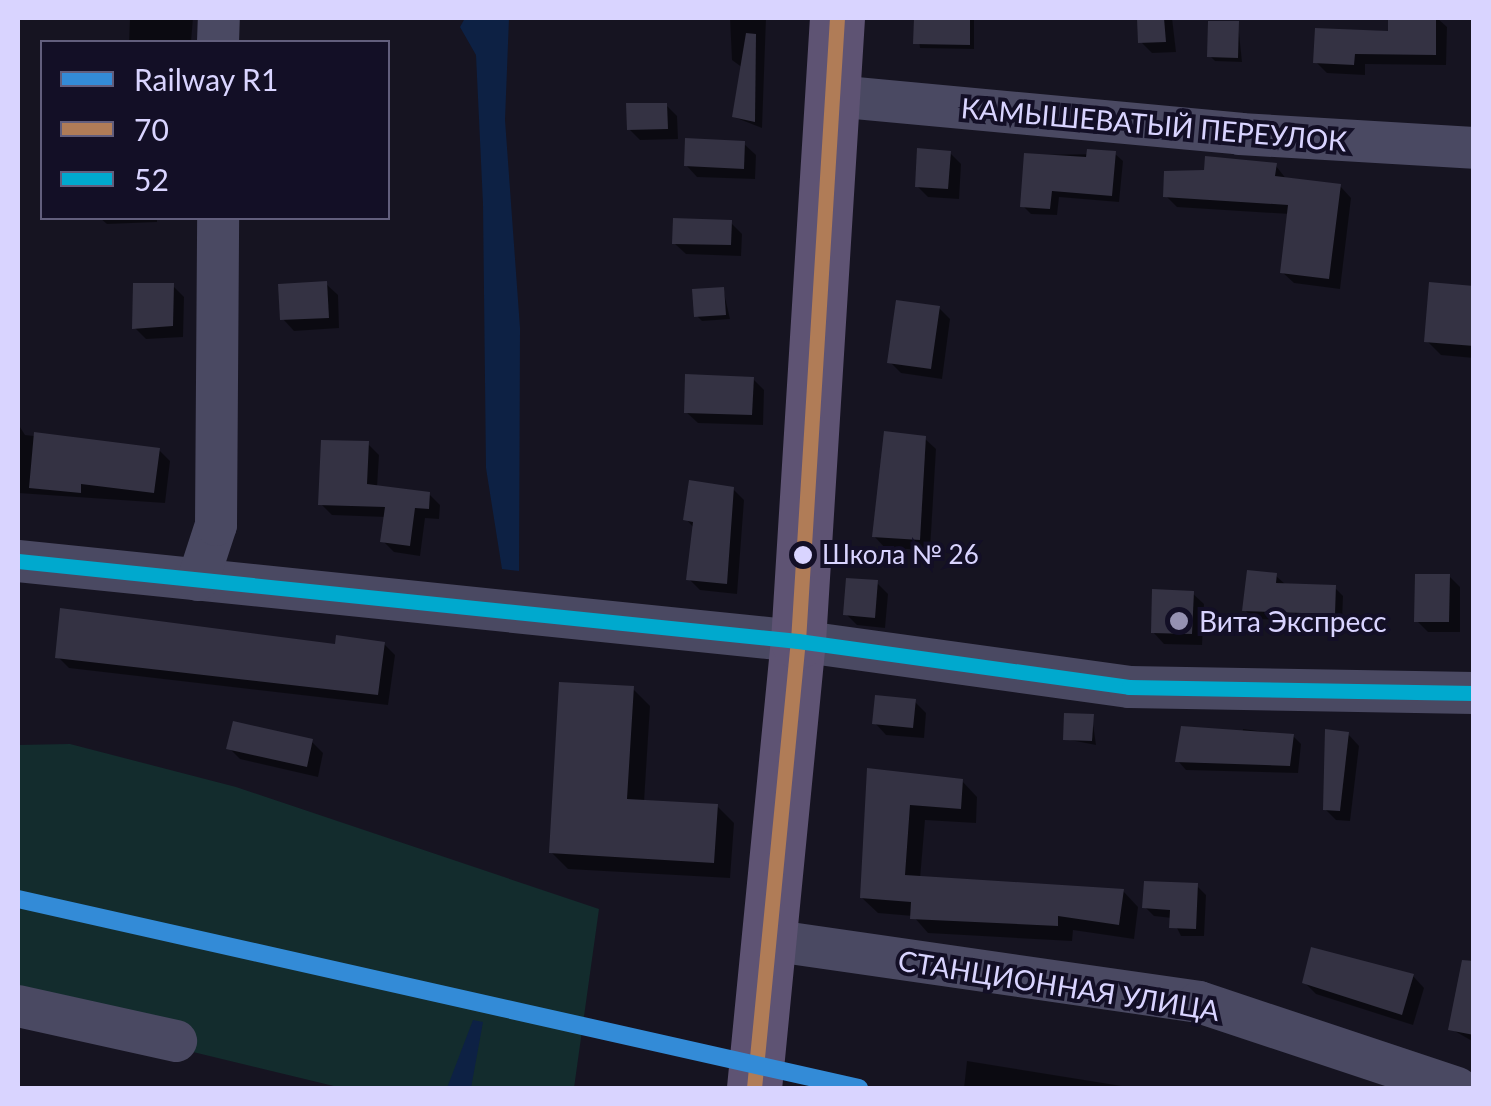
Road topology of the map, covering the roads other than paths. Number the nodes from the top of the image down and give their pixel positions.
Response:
1 (837, 18) edge
2 (834, 96) junction
3 (1474, 148) edge
4 (218, 220) edge
5 (18, 562) edge
6 (198, 580) junction
7 (798, 641) junction
8 (1474, 693) edge
9 (769, 940) junction
10 (18, 1006) edge
11 (176, 1041) dead end
12 (754, 1088) edge
13 (1457, 1088) edge

1 - 2 main road
2 - 3 street, КАМЫШЕВАТЫЙ ПЕРЕУЛОК
2 - 7 main road
4 - 6 street
5 - 6 street
6 - 7 street
7 - 8 street
7 - 9 main road
9 - 12 main road
9 - 13 street, СТАНЦИОННАЯ УЛИЦА
10 - 11 street

